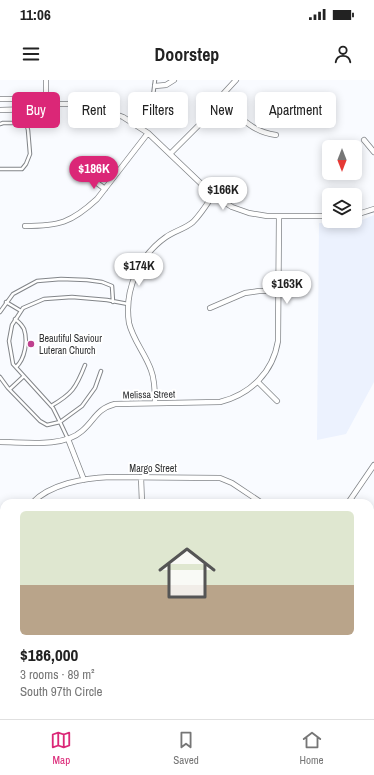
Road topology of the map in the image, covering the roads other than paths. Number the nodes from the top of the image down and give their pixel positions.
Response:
1 (46, 80) edge
2 (155, 80) edge
3 (174, 80) edge
4 (236, 80) edge
5 (155, 86) junction
6 (46, 92) edge
7 (154, 92) edge
8 (225, 92) edge
9 (0, 99) edge
10 (12, 99) edge
11 (60, 104) edge
12 (0, 110) edge
13 (12, 110) edge
14 (128, 120) edge
15 (12, 123) edge
16 (0, 124) edge
17 (247, 124) edge
18 (27, 128) edge
19 (140, 128) edge
20 (196, 128) edge
21 (148, 133) junction
22 (276, 135) dead end
23 (364, 140) dead end
24 (374, 152) edge
25 (170, 154) junction
26 (77, 168) dead end
27 (0, 169) edge
28 (105, 189) junction
29 (213, 195) junction
30 (374, 209) edge
31 (362, 213) edge
32 (279, 216) junction
33 (322, 216) edge
34 (25, 226) dead end
35 (279, 291) junction
36 (6, 302) junction
37 (113, 302) junction
38 (128, 304) junction
39 (210, 308) dead end
40 (21, 311) junction
41 (0, 312) edge
42 (15, 320) junction
43 (85, 365) dead end
44 (16, 367) junction
45 (101, 371) dead end
46 (0, 376) edge
47 (24, 376) junction
48 (258, 382) junction
49 (10, 389) junction
50 (278, 401) dead end
51 (155, 403) junction
52 (51, 406) junction
53 (60, 422) junction
54 (68, 439) junction
55 (0, 442) edge
56 (374, 465) edge
57 (141, 477) junction
58 (84, 480) junction
59 (36, 499) edge
60 (142, 499) edge
61 (256, 499) edge
62 (351, 499) edge

1 - 6 street
2 - 5 lane
3 - 5 street
4 - 8 street
5 - 7 lane
9 - 10 street
11 - 14 street
12 - 13 street
15 - 16 lane
17 - 22 street
18 - 27 lane
19 - 21 street
20 - 25 street
21 - 25 street
21 - 28 street
23 - 24 street
25 - 29 street
26 - 28 street
28 - 34 street
29 - 32 street
29 - 38 street
30 - 31 street
32 - 33 street
32 - 35 street, Melissa Street
35 - 39 street
35 - 48 street, Melissa Street
36 - 37 lane
36 - 40 lane
36 - 41 lane
37 - 38 lane
37 - 40 lane
38 - 51 street
40 - 42 lane
42 - 44 lane
42 - 44 lane
43 - 52 lane
44 - 47 lane
45 - 53 lane
46 - 49 lane
47 - 49 lane
47 - 52 lane
48 - 50 street
48 - 51 street, Melissa Street
49 - 53 lane
51 - 54 street, Melissa Street
52 - 53 lane
53 - 54 lane
54 - 55 street, Melissa Street
54 - 58 street
56 - 62 street
57 - 58 street, Margo Street
57 - 60 street
57 - 61 street, Margo Street
58 - 59 street, Margo Street

